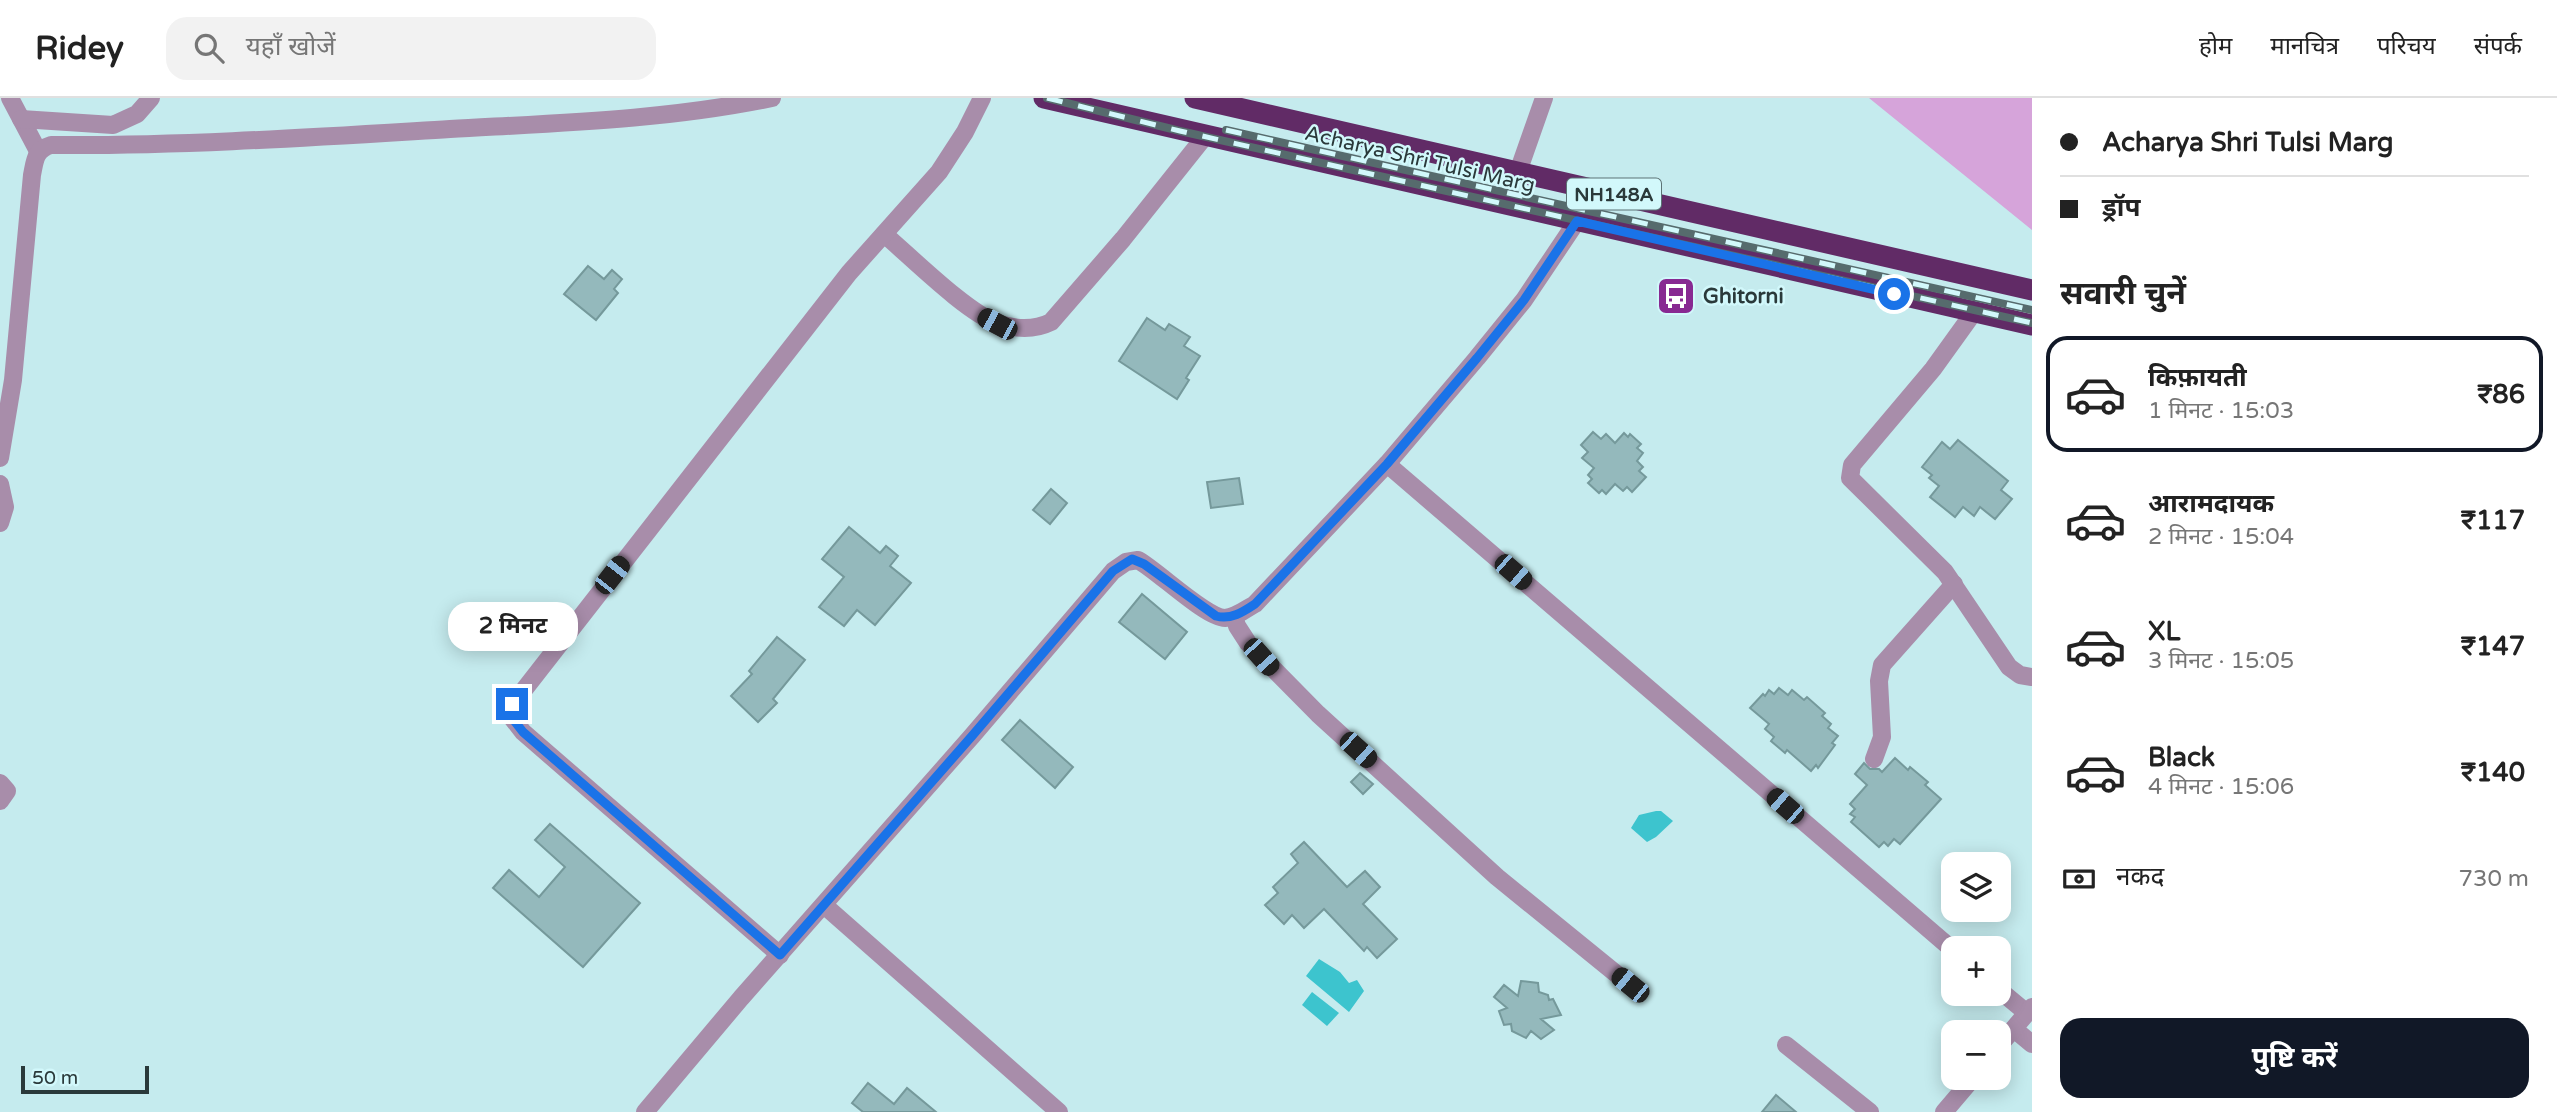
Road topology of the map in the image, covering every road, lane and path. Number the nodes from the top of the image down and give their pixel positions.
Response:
1 (10, 98) edge
2 (151, 98) edge
3 (772, 98) edge
4 (982, 98) edge
5 (1195, 98) edge
6 (1544, 98) edge
7 (1049, 99) edge
8 (21, 119) junction
9 (1206, 135) junction
10 (38, 151) junction
11 (1518, 172) junction
12 (1577, 221) junction
13 (884, 234) junction
14 (2032, 290) edge
15 (1974, 312) junction
16 (2032, 325) edge
17 (0, 458) edge
18 (1387, 464) junction
19 (0, 484) edge
20 (0, 523) edge
21 (1954, 584) junction
22 (1234, 615) junction
23 (2032, 677) edge
24 (1874, 759) dead end
25 (0, 783) edge
26 (0, 802) edge
27 (825, 906) junction
28 (1941, 940) edge
29 (780, 955) junction
30 (1630, 985) dead end
31 (2011, 998) edge
32 (2029, 1010) edge
33 (2014, 1029) junction
34 (2011, 1032) edge
35 (2032, 1044) edge
36 (1786, 1045) dead end
37 (1963, 1090) edge
38 (645, 1112) edge
39 (1059, 1112) edge
40 (1870, 1112) edge
41 (1944, 1112) edge

1 - 8 street
2 - 8 street
3 - 10 street
4 - 13 street
5 - 11 highway, Acharya Shri Tulsi Marg / NH148A
6 - 11 street
7 - 9 highway, Acharya Shri Tulsi Marg / NH148A
8 - 10 street
9 - 12 highway, Acharya Shri Tulsi Marg / NH148A
9 - 13 street
10 - 17 street
11 - 14 highway, Acharya Shri Tulsi Marg / NH148A
12 - 15 highway, Acharya Shri Tulsi Marg / NH148A
12 - 18 street
13 - 29 street
15 - 16 highway, Acharya Shri Tulsi Marg / NH148A
15 - 21 street
18 - 22 street
18 - 28 street
19 - 20 street
21 - 23 street
21 - 24 street
22 - 27 street
22 - 30 street
25 - 26 street
27 - 29 street
27 - 39 street
29 - 38 street
31 - 32 street
32 - 33 street
33 - 34 street
33 - 35 street
36 - 40 street
37 - 41 street

